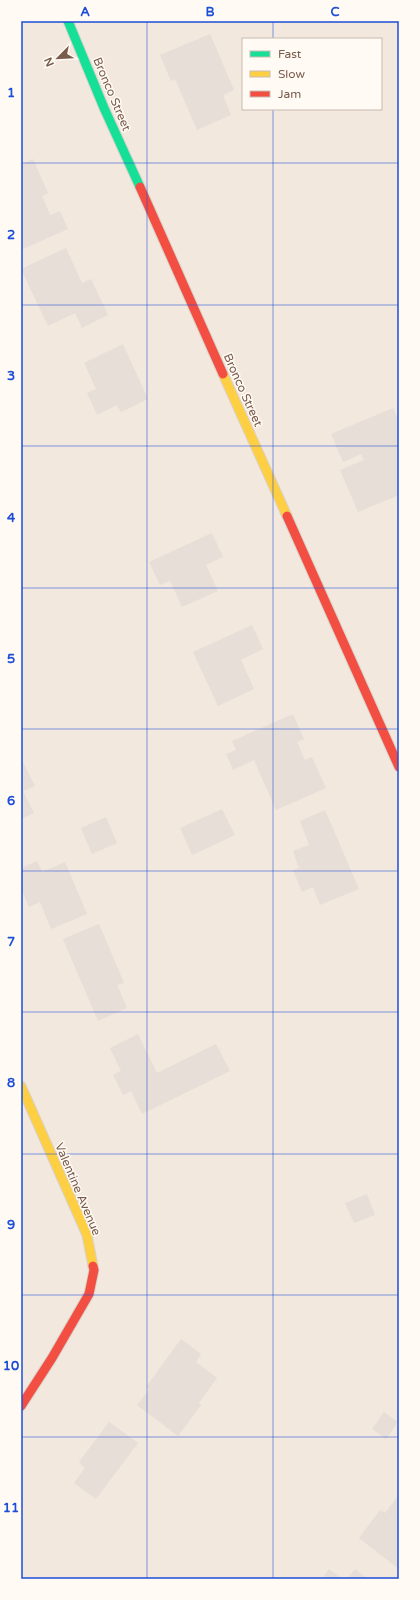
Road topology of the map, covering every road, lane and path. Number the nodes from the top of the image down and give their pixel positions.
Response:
1 (68, 21) edge
2 (399, 767) edge
3 (21, 1086) edge
4 (21, 1406) edge

1 - 2 street, Bronco Street
3 - 4 street, Valentine Avenue

